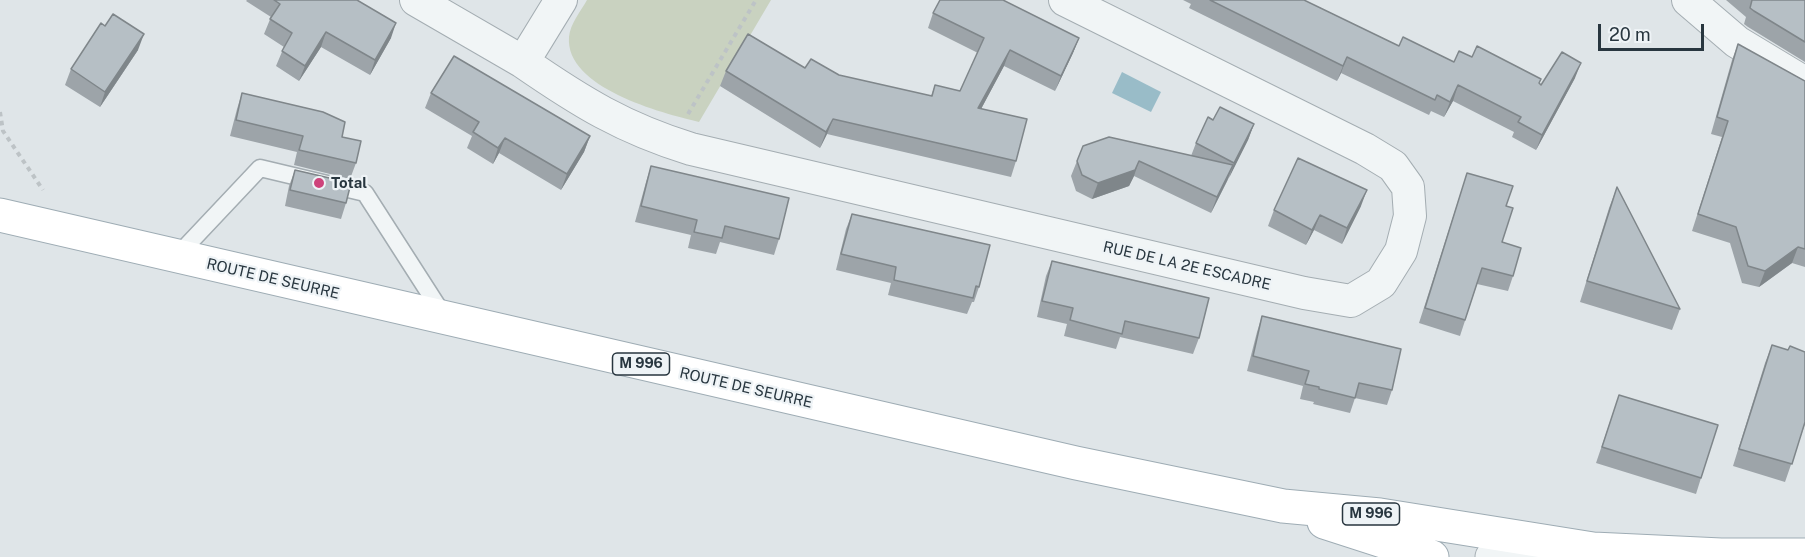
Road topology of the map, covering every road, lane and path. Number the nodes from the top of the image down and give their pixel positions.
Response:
1 (416, 0) edge
2 (561, 0) edge
3 (756, 0) edge
4 (1065, 0) edge
5 (1688, 0) edge
6 (524, 62) junction
7 (1805, 83) edge
8 (0, 112) edge
9 (671, 143) junction
10 (0, 215) edge
11 (35, 223) junction
12 (177, 256) junction
13 (446, 319) junction
14 (1283, 506) junction
15 (1519, 539) junction
16 (1382, 549) edge
17 (1805, 555) edge
18 (1432, 557) edge
19 (1492, 557) edge
20 (1547, 557) edge

1 - 6 street, RUE DE LA 2E ESCADRE
2 - 6 street
3 - 9 path
4 - 9 street, RUE DE LA 2E ESCADRE
5 - 7 street
6 - 9 street, RUE DE LA 2E ESCADRE
8 - 11 path
10 - 11 main road, ROUTE DE SEURRE / M 996
11 - 12 main road, ROUTE DE SEURRE / M 996
12 - 13 main road, ROUTE DE SEURRE / M 996
12 - 13 lane
13 - 14 main road, ROUTE DE SEURRE / M 996
14 - 15 main road, ROUTE DE SEURRE / M 996
14 - 16 main road, ROUTE DE SEURRE / M 996
15 - 17 main road, M 996
15 - 19 street
15 - 20 street
16 - 18 main road, ROUTE DE SEURRE / M 996

